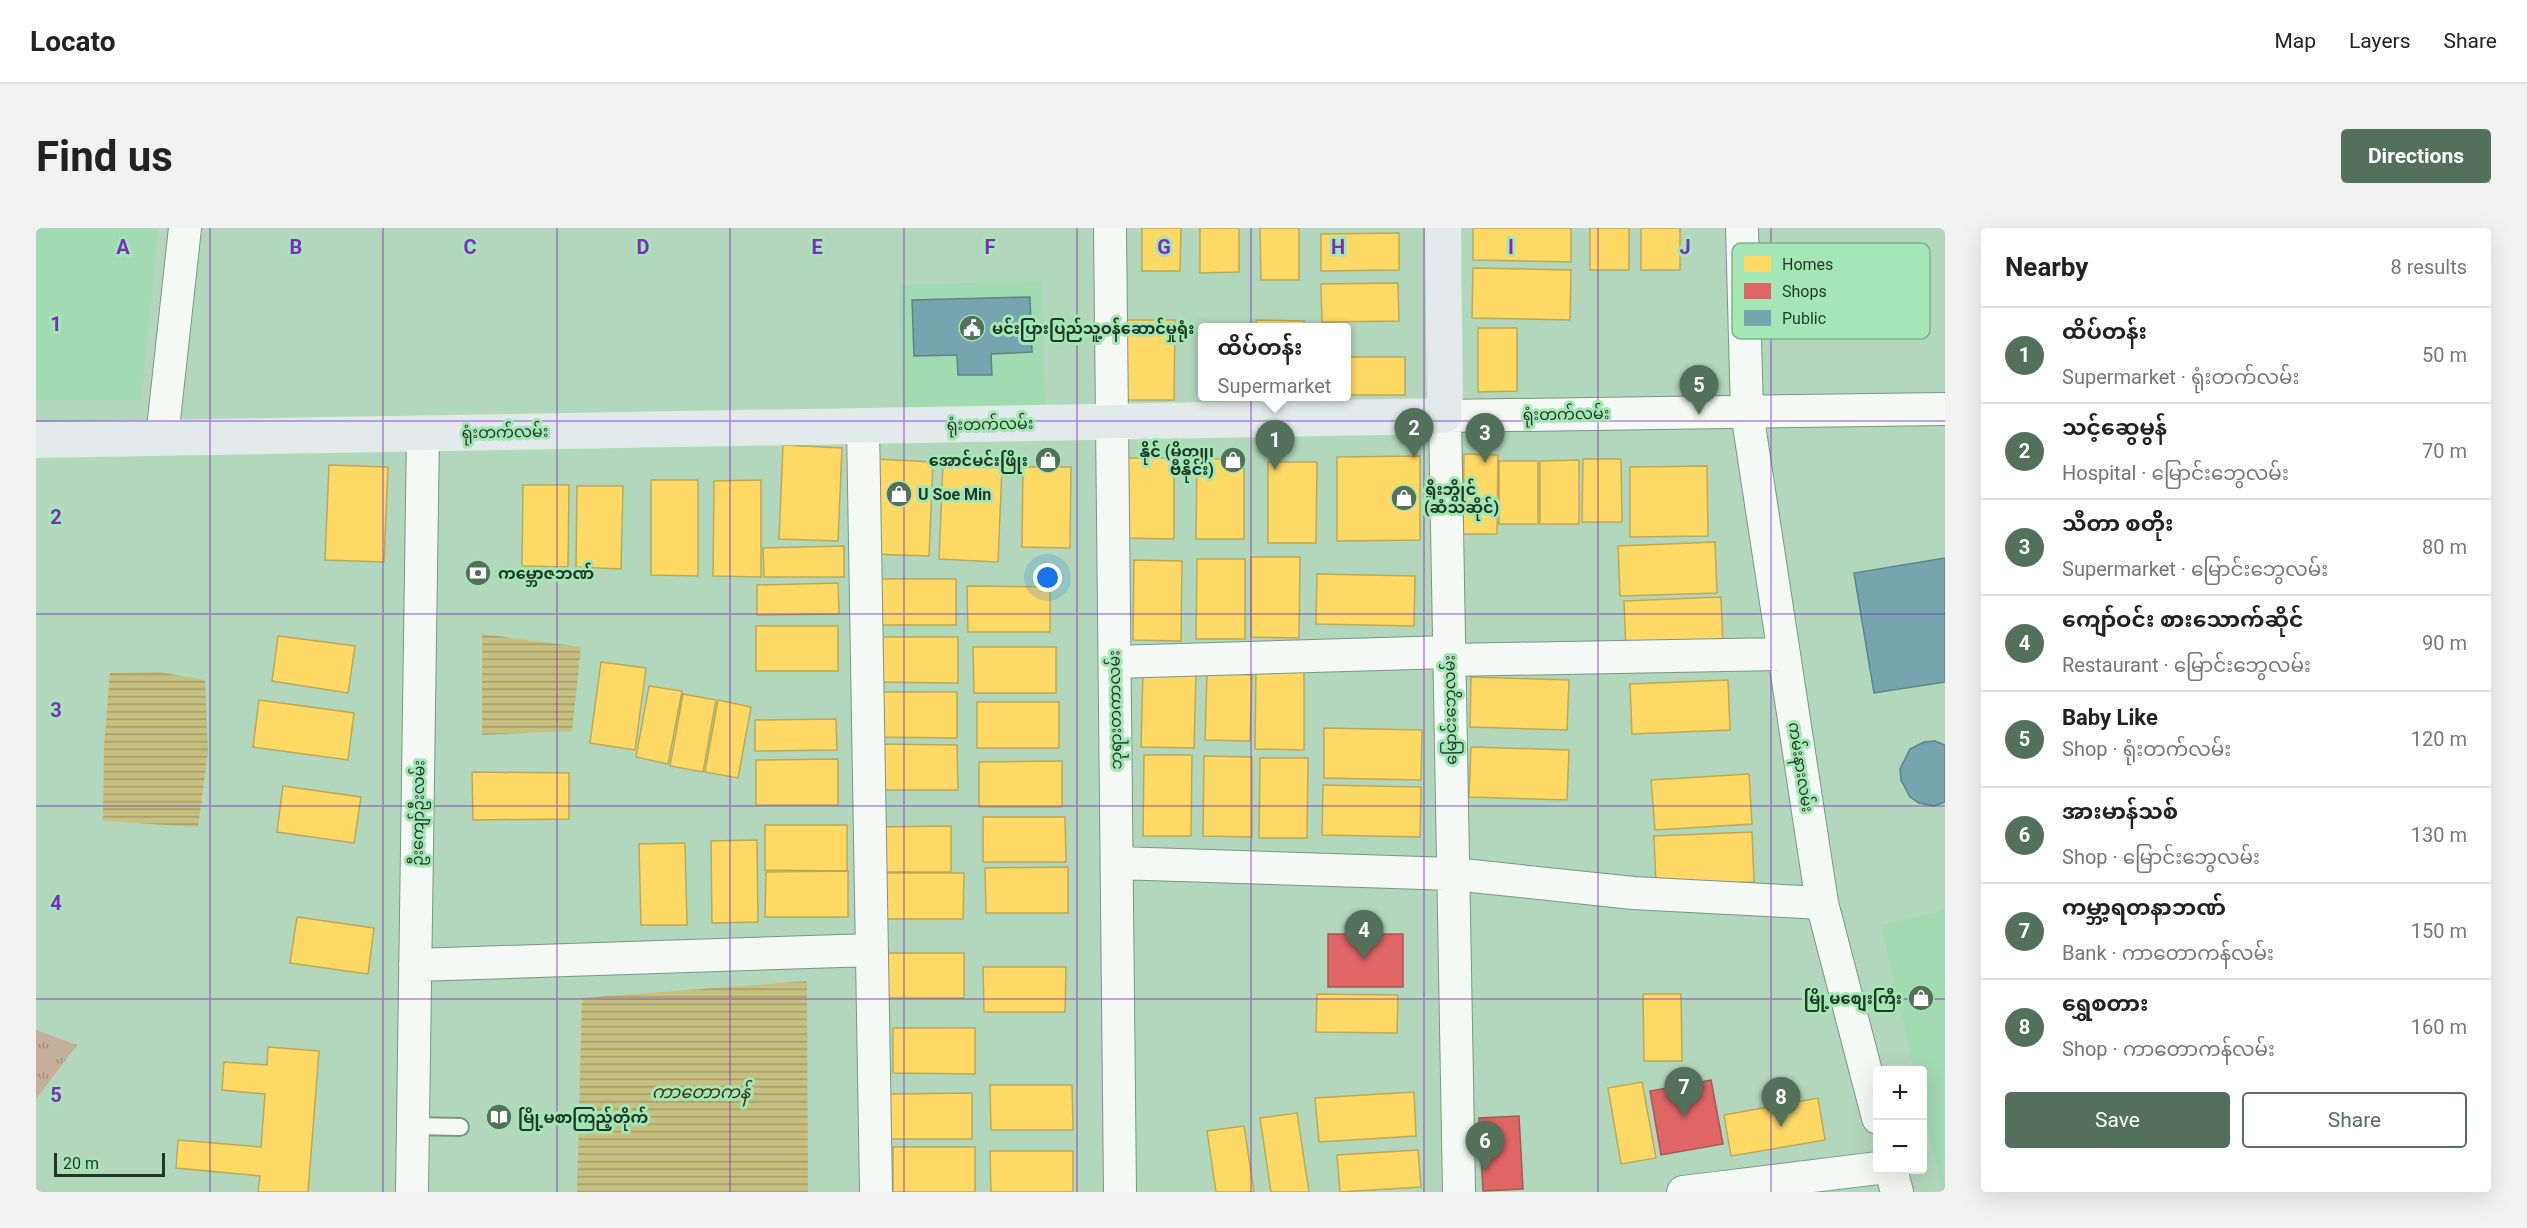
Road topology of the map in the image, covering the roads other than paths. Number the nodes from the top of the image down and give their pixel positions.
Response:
1 (185, 228) edge
2 (1110, 228) edge
3 (1443, 228) edge
4 (1742, 228) edge
5 (1742, 243) edge
6 (1745, 339) edge
7 (1945, 409) edge
8 (1747, 412) junction
9 (1444, 416) junction
10 (1112, 422) junction
11 (863, 426) junction
12 (423, 433) junction
13 (162, 438) junction
14 (36, 440) edge
15 (1784, 654) junction
16 (1449, 656) junction
17 (1115, 662) junction
18 (1116, 863) junction
19 (1453, 874) junction
20 (1822, 903) junction
21 (872, 950) junction
22 (415, 965) junction
23 (1873, 1099) edge
24 (413, 1126) junction
25 (460, 1127) dead end
26 (1873, 1169) edge
27 (1892, 1174) edge
28 (412, 1192) edge
29 (876, 1192) edge
30 (1120, 1192) edge
31 (1459, 1192) edge
32 (1683, 1192) edge
33 (1897, 1192) edge

1 - 13 street
2 - 10 street, ဘုရားတကာလမ်း
3 - 9 main road, မြောင်းဘွေလမ်း
4 - 5 street, ကမ်းနားလမ်း
6 - 8 street, ကမ်းနားလမ်း
7 - 8 street, ရုံးတက်လမ်း
8 - 9 street, ရုံးတက်လမ်း
8 - 15 street, ကမ်းနားလမ်း
9 - 10 main road, ရုံးတက်လမ်း
9 - 16 street, မြောင်းဘွေလမ်း
10 - 11 main road, ရုံးတက်လမ်း
10 - 17 street, ဘုရားတကာလမ်း
11 - 12 main road, ရုံးတက်လမ်း
11 - 21 street
12 - 13 main road, ရုံးတက်လမ်း
12 - 22 street, ဦးကျော်ဦးလမ်း
13 - 14 main road, ရုံးတက်လမ်း
15 - 16 street
15 - 20 street, ကမ်းနားလမ်း
16 - 17 street
16 - 19 street, မြောင်းဘွေလမ်း
17 - 18 street, ဘုရားတကာလမ်း
18 - 19 street
18 - 30 street, ဘုရားတကာလမ်း
19 - 20 street
19 - 31 street, မြောင်းဘွေလမ်း
20 - 23 street, ကမ်းနားလမ်း
21 - 22 street
21 - 29 street
22 - 24 street, ဦးကျော်ဦးလမ်း
24 - 25 lane
24 - 28 street, ဦးကျော်ဦးလမ်း
26 - 32 street
27 - 33 street

